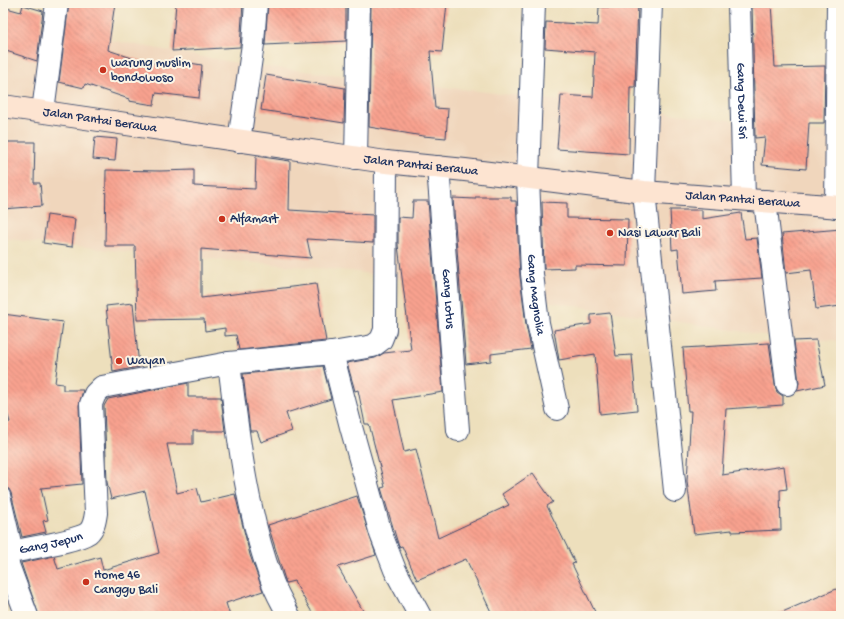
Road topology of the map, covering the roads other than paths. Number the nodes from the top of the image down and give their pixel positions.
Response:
1 (57, 3) edge
2 (256, 3) edge
3 (359, 3) edge
4 (534, 3) edge
5 (651, 3) edge
6 (739, 3) edge
7 (838, 3) edge
8 (3, 106) edge
9 (43, 111) junction
10 (239, 141) junction
11 (356, 158) junction
12 (386, 162) junction
13 (438, 167) junction
14 (528, 178) junction
15 (644, 192) junction
16 (744, 199) junction
17 (765, 201) junction
18 (838, 207) edge
19 (332, 353) junction
20 (229, 363) junction
21 (787, 384) dead end
22 (557, 409) dead end
23 (458, 430) dead end
24 (675, 491) dead end
25 (3, 495) edge
26 (8, 553) edge
27 (27, 616) edge
28 (289, 616) edge
29 (420, 616) edge

1 - 9 street
2 - 10 street
3 - 11 street
4 - 14 street, Gang Magnolia
5 - 15 street
6 - 16 street, Gang Dewi Sri
7 - 18 street
8 - 9 street, Jalan Pantai Berawa
9 - 10 street, Jalan Pantai Berawa
10 - 11 street, Jalan Pantai Berawa
11 - 12 street, Jalan Pantai Berawa
12 - 13 street, Jalan Pantai Berawa
12 - 19 street
13 - 14 street, Jalan Pantai Berawa
13 - 23 street, Gang Lotus
14 - 15 street, Jalan Pantai Berawa
14 - 22 street, Gang Magnolia
15 - 16 street, Jalan Pantai Berawa
15 - 24 street
16 - 17 street, Jalan Pantai Berawa
17 - 18 street, Jalan Pantai Berawa
17 - 21 street
19 - 20 street
19 - 29 street
20 - 26 street, Gang Jepun
20 - 28 street
25 - 26 lane
26 - 27 street

